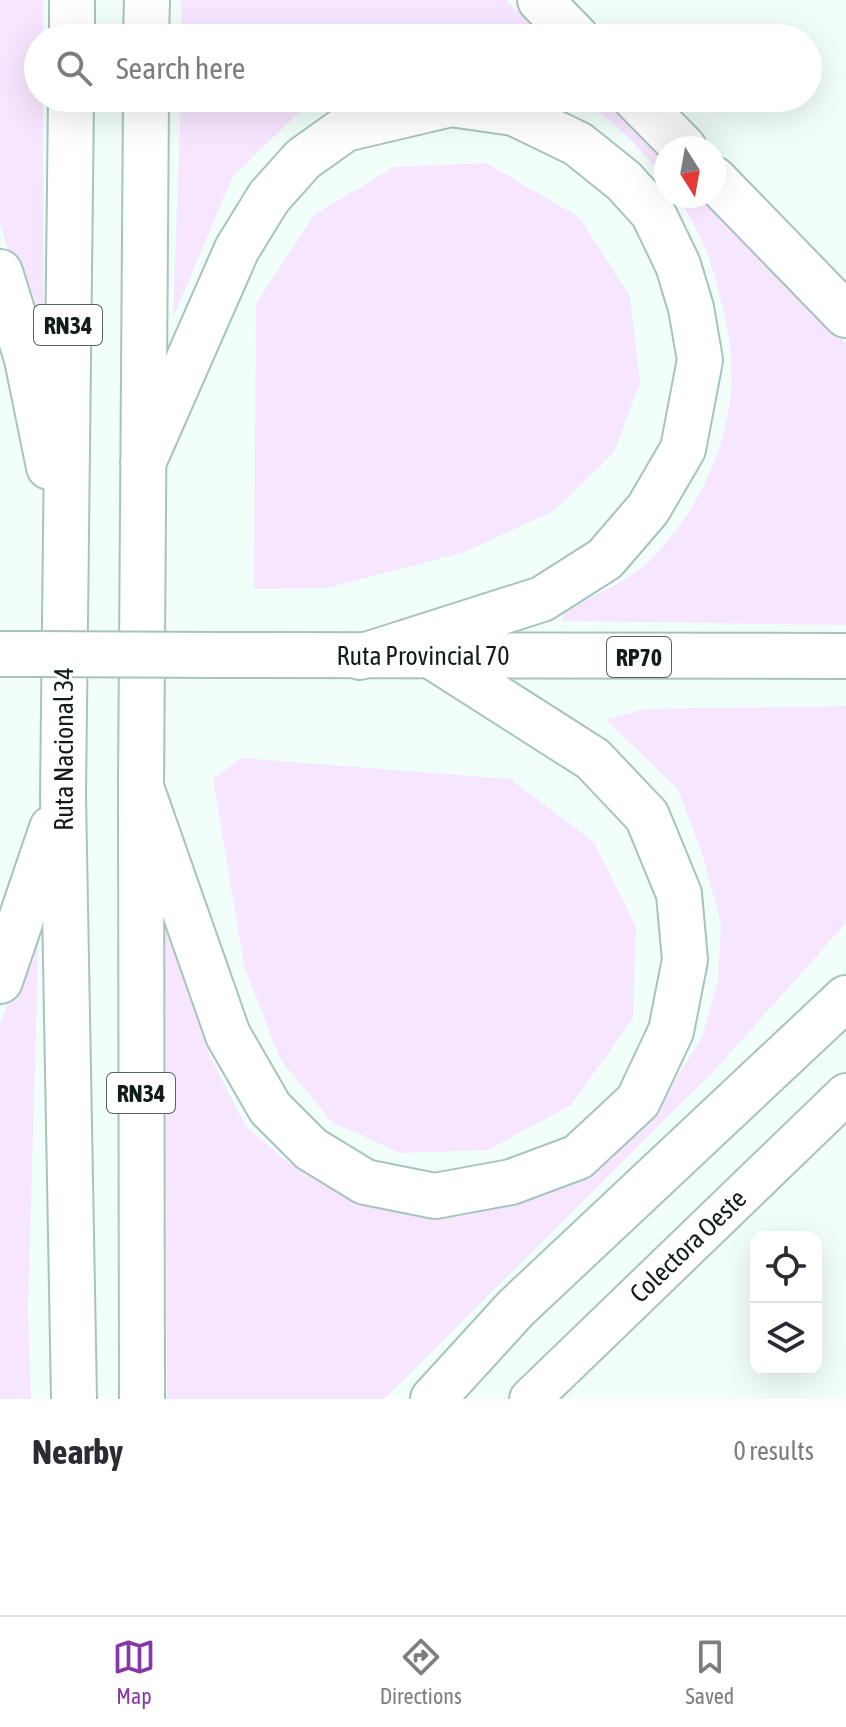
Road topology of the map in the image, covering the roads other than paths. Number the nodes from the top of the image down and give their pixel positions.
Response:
1 (72, 0) edge
2 (147, 0) edge
3 (540, 0) edge
4 (72, 24) edge
5 (146, 24) edge
6 (563, 24) edge
7 (71, 112) edge
8 (146, 112) edge
9 (417, 112) edge
10 (507, 112) edge
11 (649, 112) edge
12 (672, 136) edge
13 (726, 191) edge
14 (0, 272) edge
15 (846, 315) edge
16 (143, 463) junction
17 (66, 552) junction
18 (18, 654) edge
19 (846, 656) edge
20 (360, 657) junction
21 (433, 657) junction
22 (141, 787) junction
23 (63, 796) junction
24 (0, 981) edge
25 (846, 998) edge
26 (846, 1094) edge
27 (74, 1399) edge
28 (142, 1399) edge
29 (433, 1399) edge
30 (530, 1399) edge

1 - 4 main road
2 - 5 main road
3 - 6 main road
7 - 17 main road, Ruta Nacional 34 / RN34
8 - 16 main road, RN34
9 - 16 main road
10 - 20 main road
11 - 12 main road
13 - 15 main road
14 - 17 main road
16 - 22 main road, RN34
17 - 23 main road, Ruta Nacional 34 / RN34
18 - 20 main road, Ruta Provincial 70 / RP70, bridge
19 - 21 main road, Ruta Provincial 70 / RP70
20 - 21 main road, Ruta Provincial 70 / RP70
21 - 22 main road
22 - 28 main road, RN34
23 - 24 main road
23 - 27 main road, Ruta Nacional 34 / RN34
25 - 29 main road
26 - 30 street, Colectora Oeste

